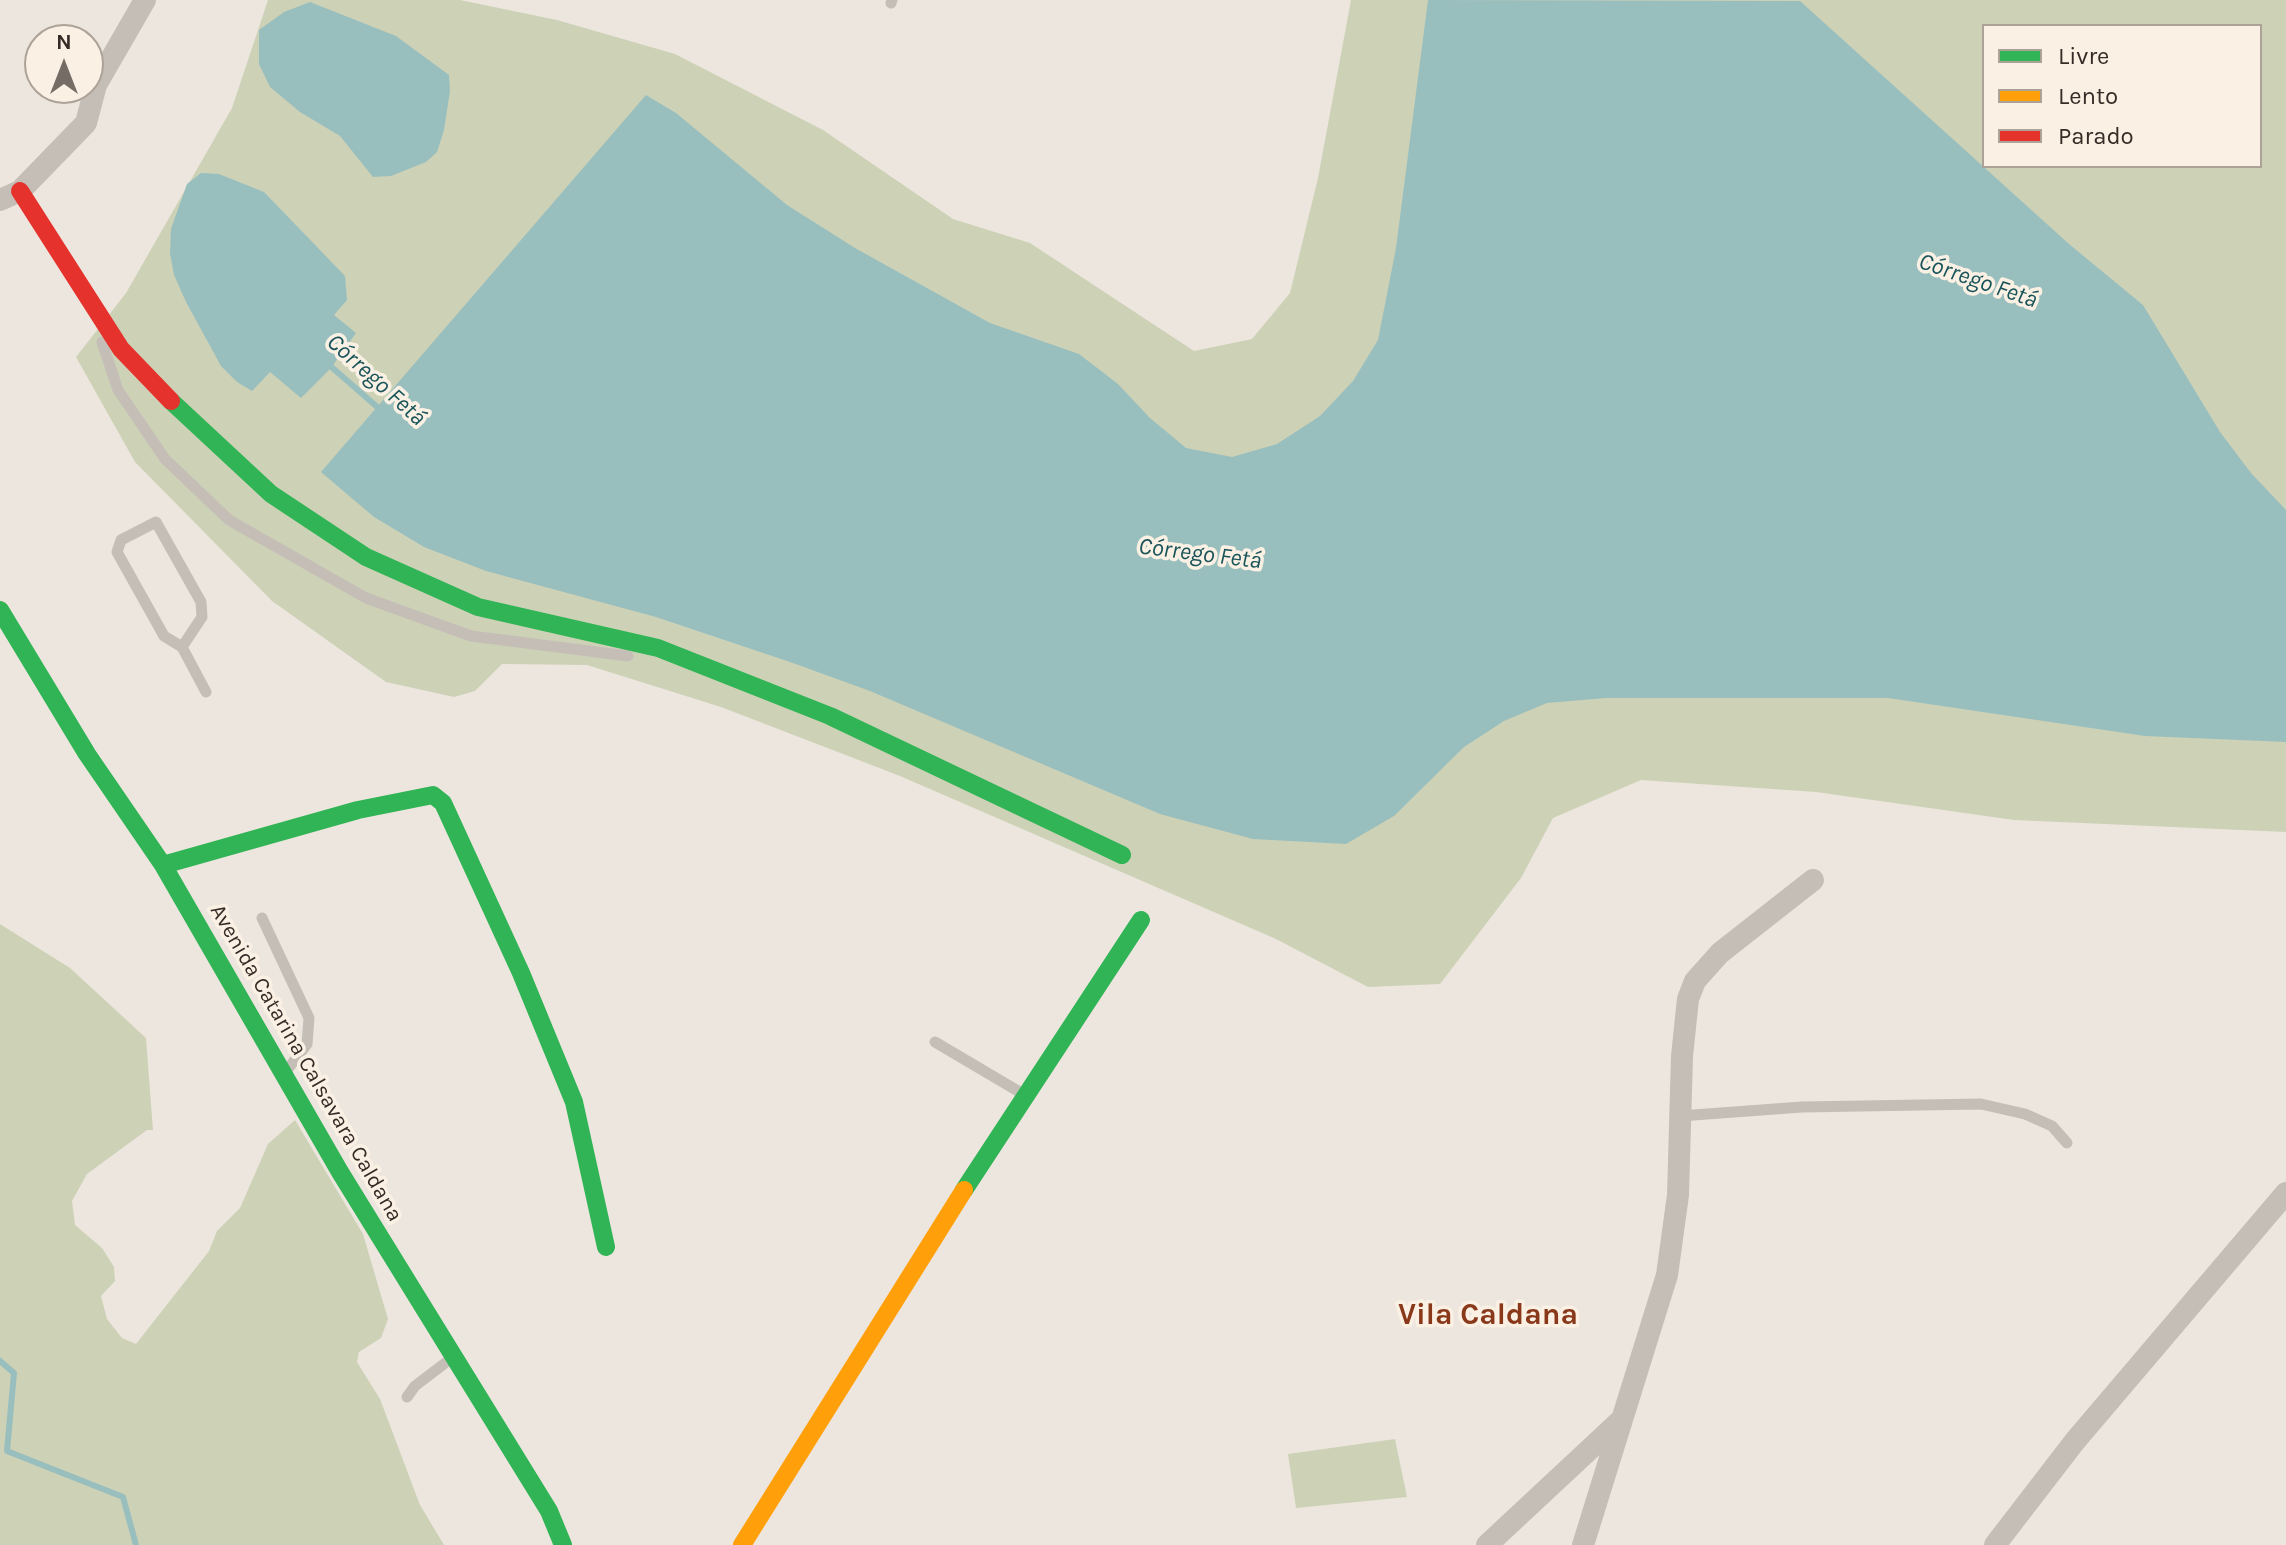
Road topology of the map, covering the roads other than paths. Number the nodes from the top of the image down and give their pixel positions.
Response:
1 (145, 0) edge
2 (10, 196) edge
3 (88, 295) junction
4 (0, 610) edge
5 (182, 647) junction
6 (706, 667) junction
7 (206, 692) dead end
8 (1122, 855) dead end
9 (163, 865) junction
10 (1813, 880) dead end
11 (262, 918) dead end
12 (1141, 920) dead end
13 (935, 1042) dead end
14 (284, 1075) junction
15 (1023, 1095) junction
16 (1680, 1116) junction
17 (2067, 1143) dead end
18 (2286, 1193) edge
19 (606, 1247) dead end
20 (454, 1356) junction
21 (407, 1397) dead end
22 (1622, 1419) junction
23 (563, 1545) edge
24 (742, 1545) edge
25 (1487, 1545) edge
26 (1582, 1545) edge
27 (1995, 1545) edge

1 - 2 street
2 - 3 street
3 - 6 street
3 - 6 lane
4 - 9 street, Avenida Catarina Calsavara Caldana
5 - 5 lane
5 - 7 lane
6 - 8 street
9 - 14 street, Avenida Catarina Calsavara Caldana
9 - 19 street
10 - 16 street
11 - 14 lane
12 - 15 street
13 - 15 lane
14 - 20 street, Avenida Catarina Calsavara Caldana
15 - 24 street
16 - 17 lane
16 - 22 street
18 - 27 street
20 - 21 lane
20 - 23 street, Avenida Catarina Calsavara Caldana
22 - 25 street
22 - 26 street

